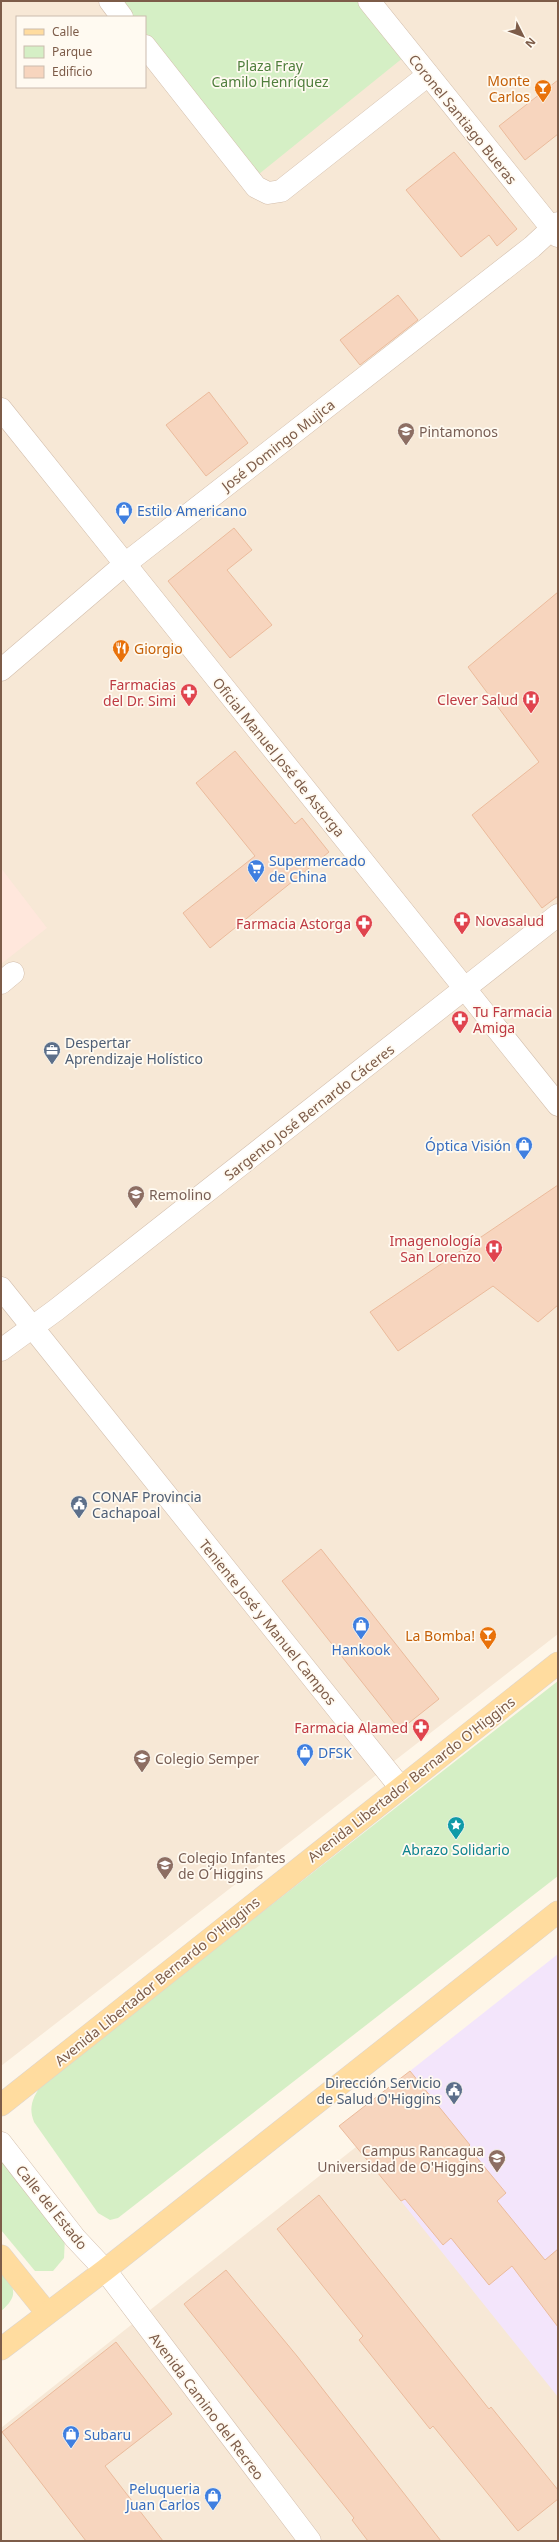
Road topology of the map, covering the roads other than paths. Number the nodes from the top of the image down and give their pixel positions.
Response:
1 (110, 1) edge
2 (369, 1) edge
3 (121, 16) edge
4 (146, 47) edge
5 (428, 75) junction
6 (556, 229) edge
7 (1, 410) edge
8 (125, 564) junction
9 (1, 670) edge
10 (558, 916) edge
11 (465, 989) junction
12 (558, 1105) edge
13 (1, 1288) edge
14 (32, 1327) junction
15 (1, 1350) edge
16 (558, 1663) edge
17 (400, 1787) junction
18 (558, 1912) edge
19 (1, 2105) edge
20 (1, 2143) edge
21 (1, 2256) edge
22 (105, 2270) junction
23 (47, 2313) junction
24 (1, 2349) edge
25 (310, 2541) edge

1 - 3 street
2 - 5 street, Coronel Santiago Bueras
4 - 5 street
5 - 6 street, Coronel Santiago Bueras
6 - 8 street, José Domingo Mujica
7 - 8 street, Oficial Manuel José de Astorga
8 - 9 street, José Domingo Mujica
8 - 11 street, Oficial Manuel José de Astorga
10 - 11 street, Sargento José Bernardo Cáceres
11 - 12 street, Oficial Manuel José de Astorga
11 - 14 street, Sargento José Bernardo Cáceres
13 - 14 street, Teniente José y Manuel Campos
14 - 15 street, Sargento José Bernardo Cáceres
14 - 17 street, Teniente José y Manuel Campos
16 - 17 main road, Avenida Libertador Bernardo O'Higgins
17 - 19 main road, Avenida Libertador Bernardo O'Higgins
18 - 22 main road
20 - 22 street, Calle del Estado
21 - 23 main road
22 - 23 main road
22 - 25 street, Avenida Camino del Recreo
23 - 24 main road

